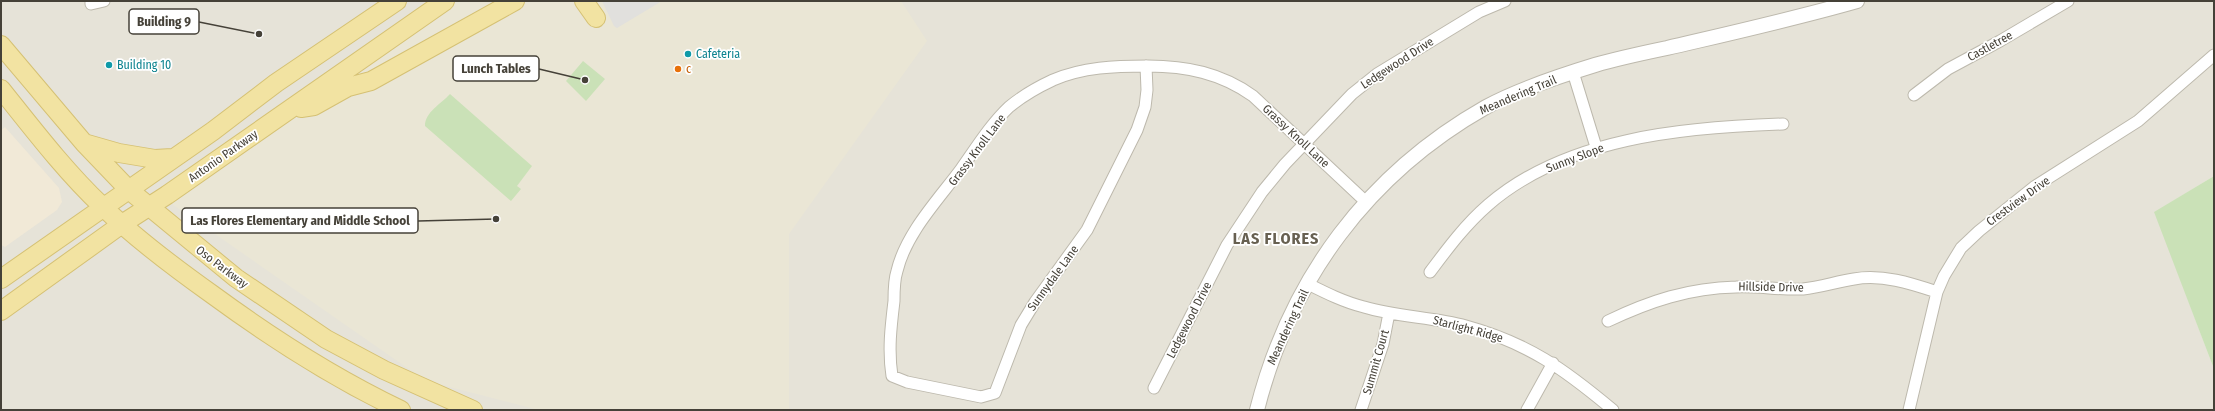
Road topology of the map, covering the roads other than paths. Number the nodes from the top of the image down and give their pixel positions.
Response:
1 (91, 1) edge
2 (104, 1) edge
3 (445, 1) edge
4 (515, 1) edge
5 (584, 1) edge
6 (1505, 1) edge
7 (1857, 1) edge
8 (2068, 1) edge
9 (390, 3) edge
10 (596, 18) dead end
11 (1, 45) edge
12 (2214, 55) edge
13 (1146, 66) junction
14 (1573, 72) junction
15 (1, 89) edge
16 (1914, 95) dead end
17 (289, 110) junction
18 (1783, 124) dead end
19 (1304, 142) junction
20 (84, 143) junction
21 (1596, 147) junction
22 (172, 158) junction
23 (129, 190) junction
24 (1365, 201) junction
25 (102, 207) junction
26 (149, 208) junction
27 (122, 224) junction
28 (1430, 272) dead end
29 (1, 279) edge
30 (1308, 284) junction
31 (1937, 292) junction
32 (1, 311) edge
33 (1389, 313) junction
34 (1608, 321) dead end
35 (1553, 363) junction
36 (892, 376) joint
37 (1154, 388) dead end
38 (401, 410) edge
39 (473, 410) edge
40 (1257, 410) edge
41 (1361, 410) edge
42 (1527, 410) edge
43 (1613, 410) edge
44 (1909, 410) edge

1 - 2 street
3 - 17 main road, Antonio Parkway
4 - 17 main road
5 - 10 main road
6 - 19 street, Ledgewood Drive
7 - 14 street, Meandering Trail
8 - 16 street, Castletree
9 - 22 main road
11 - 20 main road, Oso Parkway
12 - 31 street, Crestview Drive
13 - 19 street, Grassy Knoll Lane
13 - 36 street, Grassy Knoll Lane
13 - 36 street, Sunnydale Lane
14 - 21 street
14 - 24 street, Meandering Trail
15 - 25 main road
17 - 26 main road, Antonio Parkway
18 - 21 street, Sunny Slope
19 - 24 street, Grassy Knoll Lane
19 - 37 street, Ledgewood Drive
20 - 22 main road
20 - 23 main road, Oso Parkway
21 - 28 street, Sunny Slope
22 - 23 main road
23 - 25 main road
23 - 26 main road, Oso Parkway
24 - 30 street, Meandering Trail
25 - 27 main road
25 - 29 main road
26 - 27 main road, Antonio Parkway
26 - 39 main road, Oso Parkway
27 - 32 main road, Antonio Parkway
27 - 38 main road
30 - 33 street, Starlight Ridge
30 - 40 street, Meandering Trail
31 - 34 street, Hillside Drive
31 - 44 street, Crestview Drive
33 - 35 street, Starlight Ridge
33 - 41 street, Summit Court
35 - 42 street
35 - 43 street, Starlight Ridge

